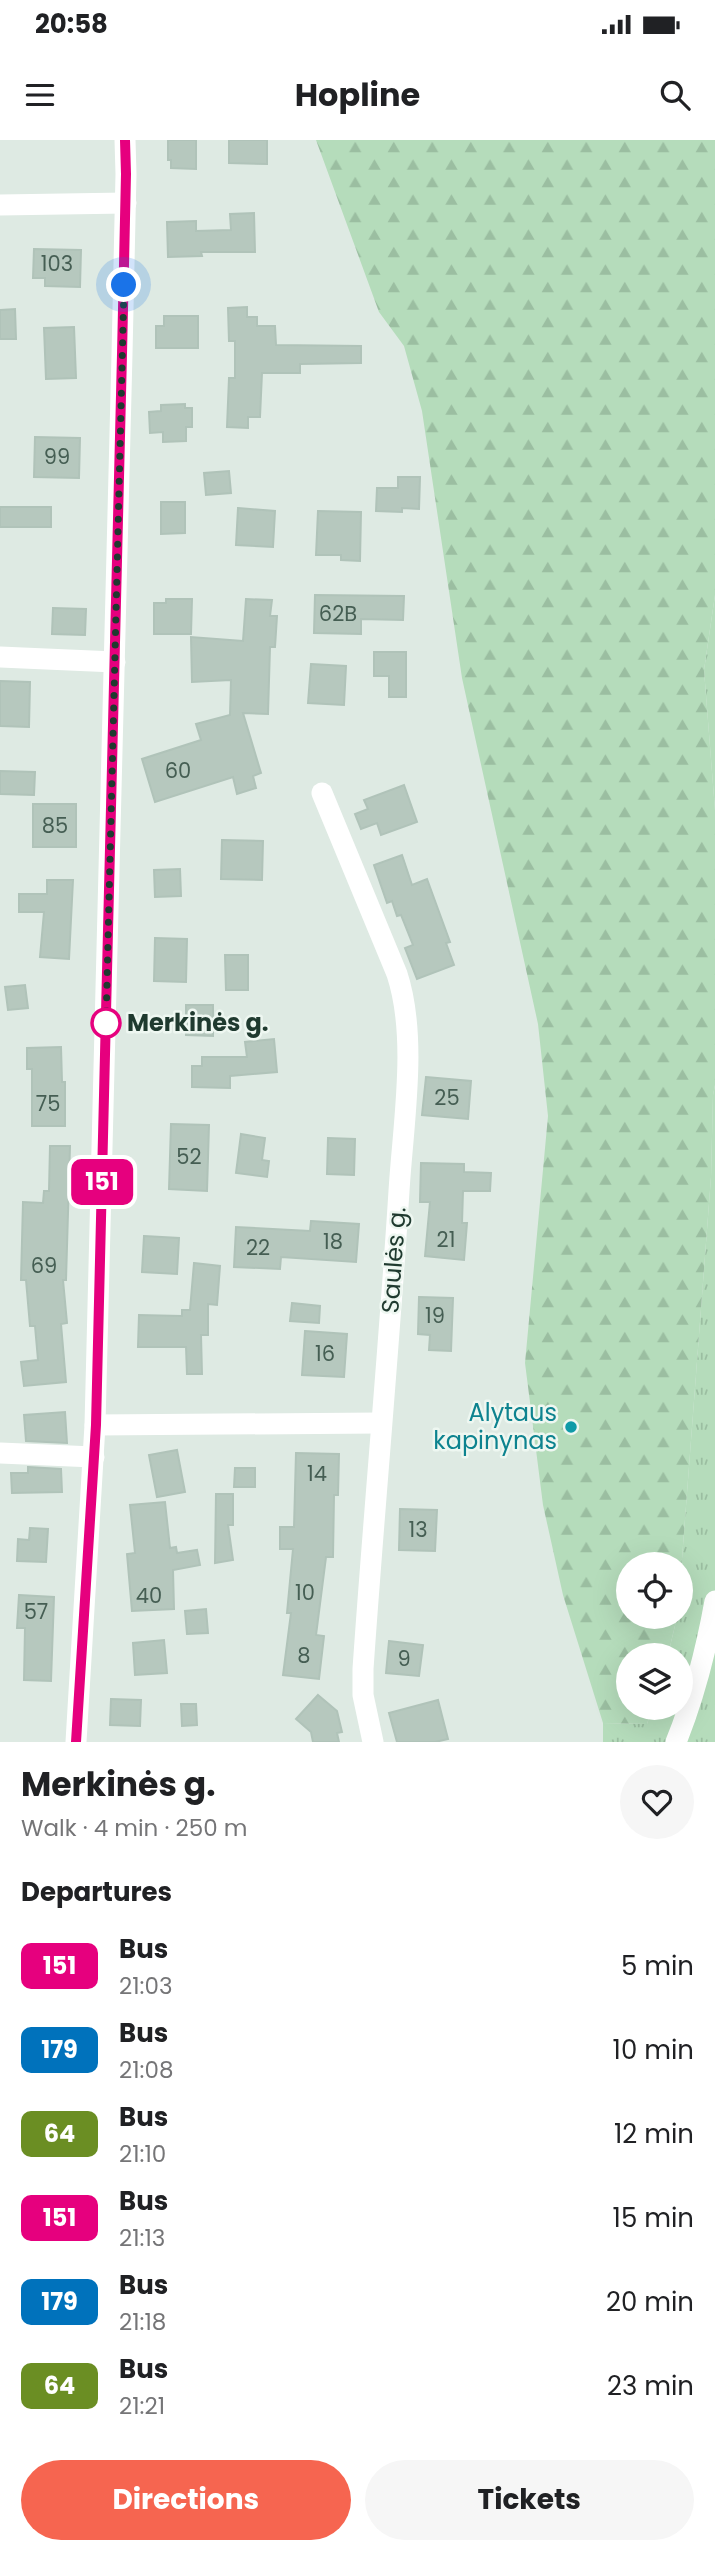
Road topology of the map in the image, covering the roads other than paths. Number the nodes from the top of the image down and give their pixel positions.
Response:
1 (125, 140) edge
2 (126, 203) junction
3 (0, 205) edge
4 (0, 657) edge
5 (115, 662) junction
6 (322, 793) dead end
7 (380, 1423) junction
8 (96, 1425) junction
9 (0, 1453) edge
10 (94, 1457) junction
11 (715, 1601) edge
12 (76, 1742) edge
13 (373, 1742) edge
14 (676, 1742) edge

1 - 2 street
2 - 3 street
2 - 5 street
4 - 5 street
5 - 8 street
6 - 7 street, Saulės g.
7 - 8 street
7 - 13 street, Saulės g.
8 - 10 street
9 - 10 street
10 - 12 street
11 - 14 street

